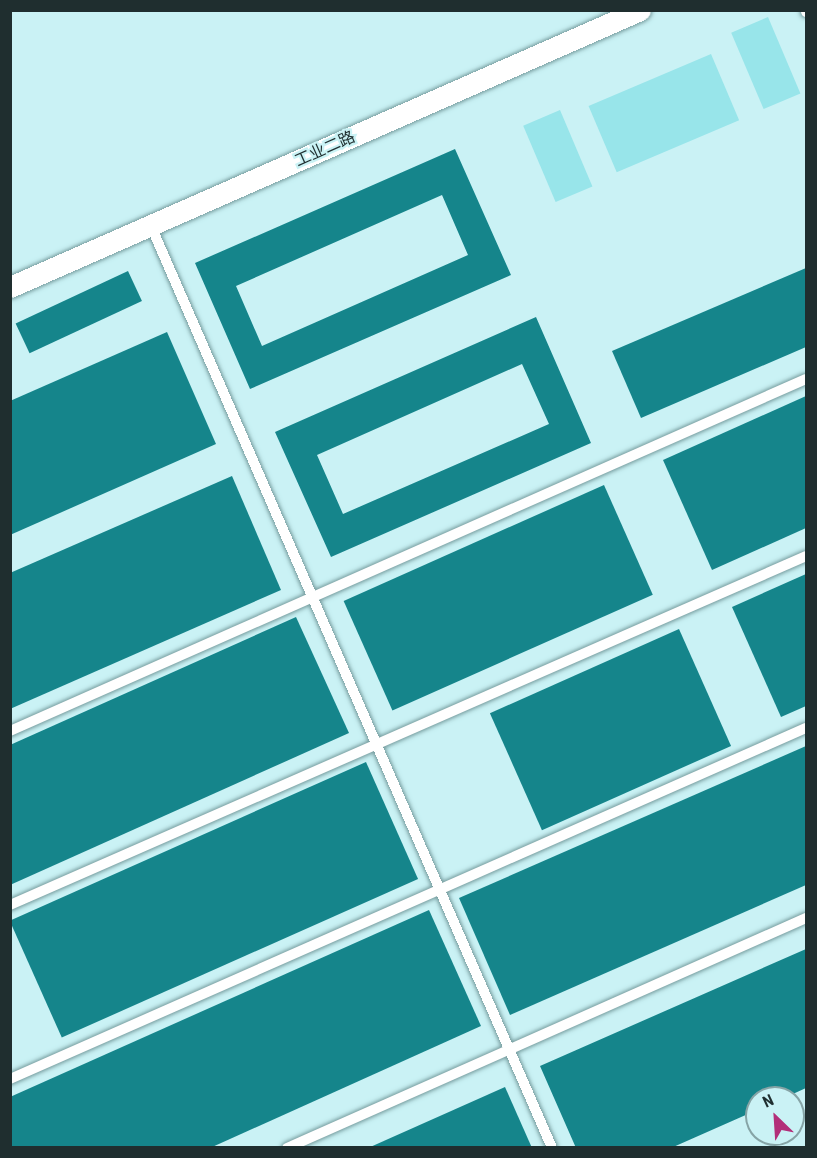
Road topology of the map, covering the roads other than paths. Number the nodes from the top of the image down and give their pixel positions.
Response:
1 (640, 10) edge
2 (151, 226) junction
3 (10, 287) edge
4 (807, 379) edge
5 (807, 556) edge
6 (312, 598) junction
7 (807, 728) edge
8 (10, 731) edge
9 (375, 743) junction
10 (440, 890) junction
11 (10, 905) edge
12 (807, 918) edge
13 (510, 1049) junction
14 (10, 1079) edge
15 (287, 1148) edge
16 (552, 1148) edge

1 - 2 street, 工业二路
2 - 3 street, 工业二路
2 - 6 lane
4 - 6 lane
5 - 9 lane
6 - 8 lane
6 - 9 lane
7 - 10 lane
9 - 10 lane
9 - 11 lane
10 - 13 lane
10 - 14 lane
12 - 13 lane
13 - 15 lane
13 - 16 lane

